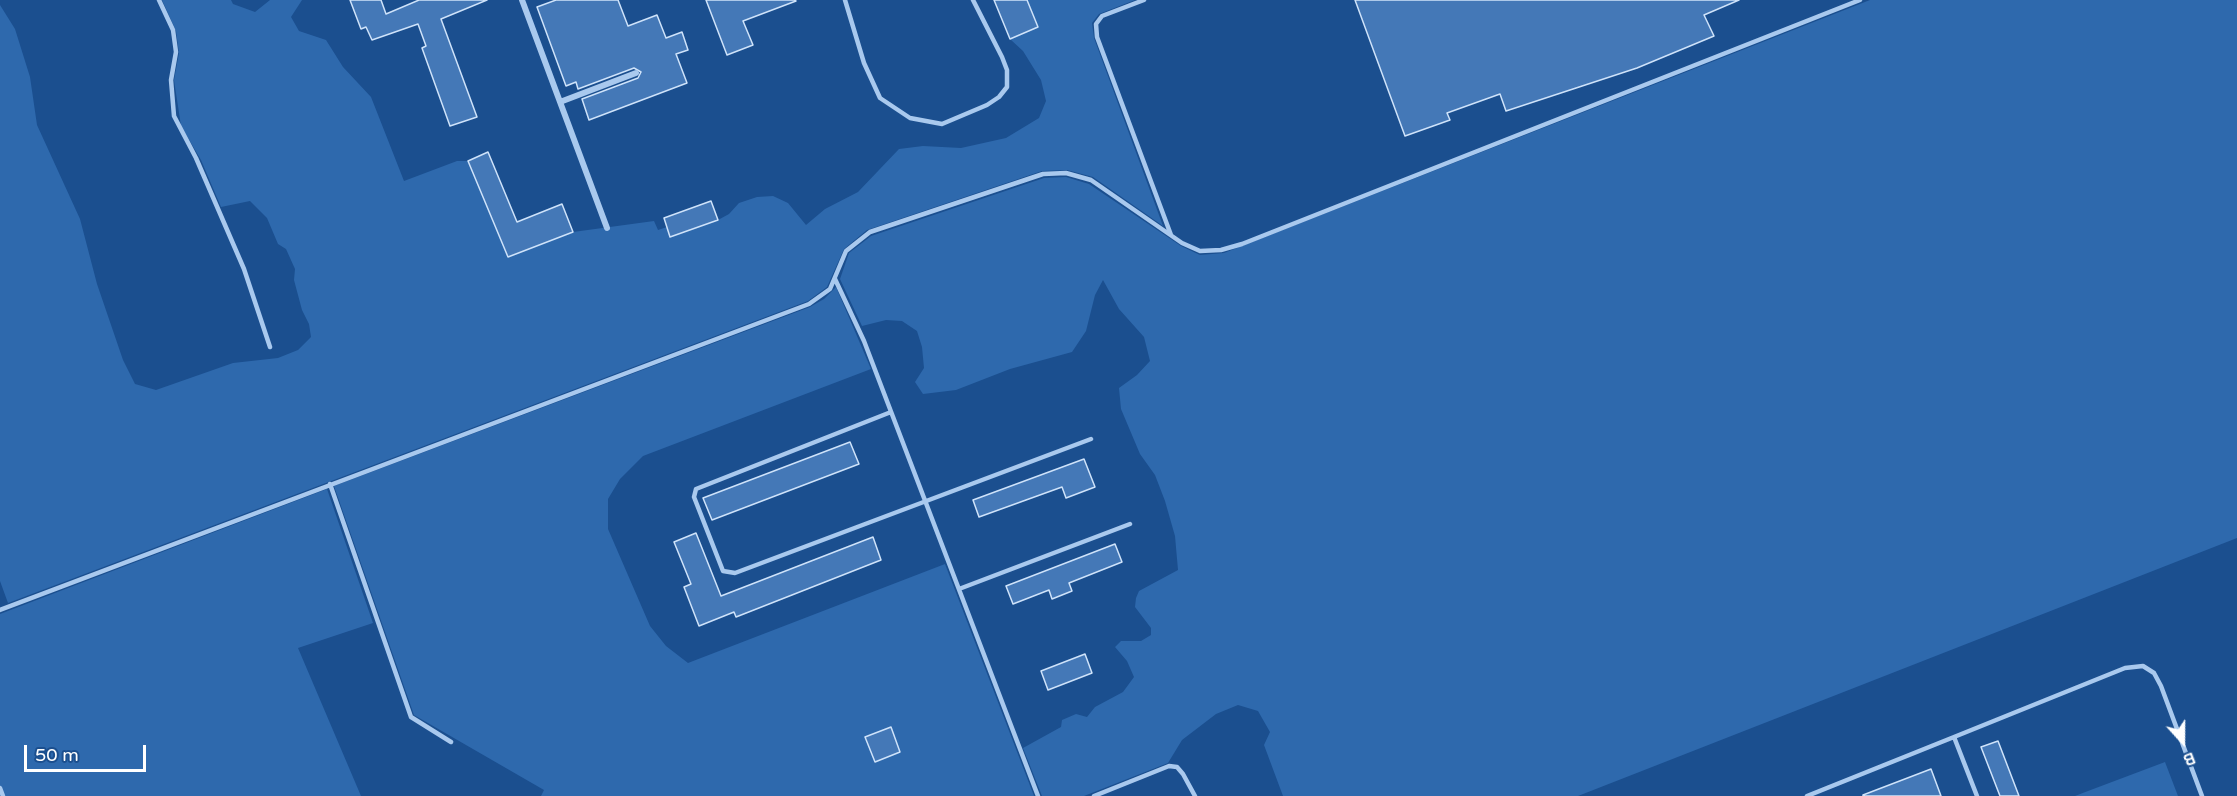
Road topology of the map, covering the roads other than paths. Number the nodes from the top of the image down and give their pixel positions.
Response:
1 (159, 0) edge
2 (524, 0) edge
3 (845, 0) edge
4 (973, 0) edge
5 (1144, 0) edge
6 (1860, 0) edge
7 (636, 73) dead end
8 (560, 102) junction
9 (607, 228) dead end
10 (1171, 235) junction
11 (836, 279) junction
12 (270, 347) dead end
13 (891, 412) junction
14 (1091, 439) dead end
15 (330, 484) junction
16 (926, 502) junction
17 (1130, 524) dead end
18 (959, 589) junction
19 (0, 610) edge
20 (1954, 737) junction
21 (451, 742) dead end
22 (0, 788) edge
23 (3, 796) edge
24 (1038, 796) edge
25 (1094, 796) edge
26 (1195, 796) edge
27 (1807, 796) edge
28 (1977, 796) edge
29 (2202, 796) edge

1 - 12 lane
2 - 8 street
3 - 4 lane
5 - 10 lane
6 - 10 lane
7 - 8 street
8 - 9 street
10 - 11 lane
11 - 13 lane
11 - 15 lane
13 - 16 lane
13 - 16 lane
14 - 16 lane
15 - 19 lane
15 - 21 lane
16 - 18 lane
17 - 18 lane
18 - 24 lane
20 - 27 lane
20 - 28 lane
20 - 29 lane
22 - 23 lane
25 - 26 lane

